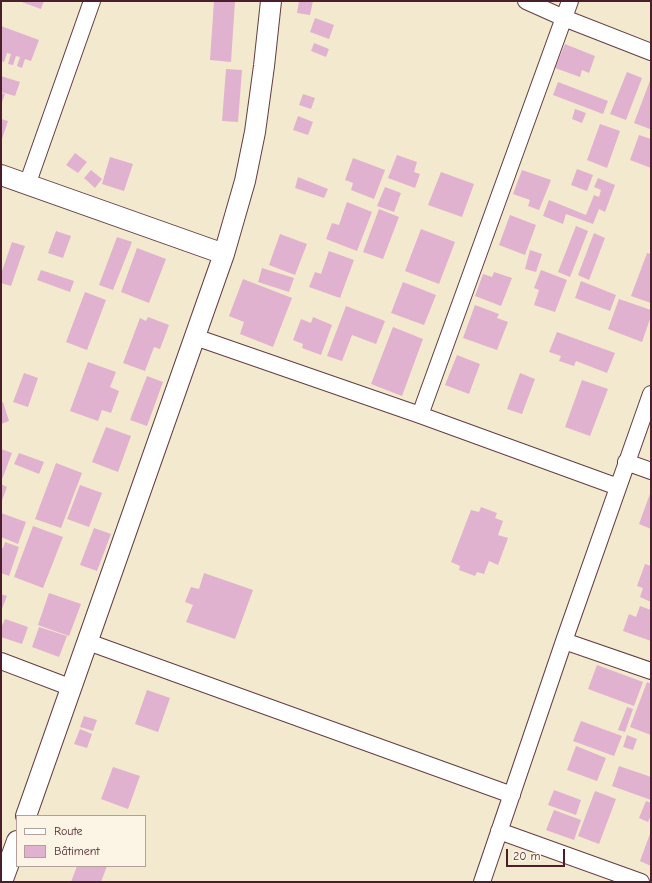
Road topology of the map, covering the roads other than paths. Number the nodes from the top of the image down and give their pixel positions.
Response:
1 (92, 1) edge
2 (271, 1) edge
3 (526, 1) edge
4 (570, 1) edge
5 (564, 18) junction
6 (651, 52) edge
7 (1, 175) edge
8 (27, 185) junction
9 (224, 254) junction
10 (195, 337) junction
11 (651, 394) edge
12 (420, 415) junction
13 (626, 462) junction
14 (651, 471) edge
15 (618, 487) junction
16 (564, 641) junction
17 (88, 642) junction
18 (1, 661) edge
19 (651, 671) edge
20 (72, 688) junction
21 (512, 795) junction
22 (26, 815) edge
23 (499, 831) junction
24 (16, 844) edge
25 (2, 882) edge
26 (482, 882) edge
27 (641, 882) edge

1 - 8 street
2 - 9 street
3 - 5 street
4 - 5 street
5 - 6 street
5 - 12 street
7 - 8 street
8 - 9 street
9 - 10 street
10 - 12 street
10 - 17 street
11 - 13 street
12 - 15 street
13 - 14 street
13 - 15 street
15 - 16 street
16 - 19 street
16 - 21 street
17 - 20 street
17 - 21 street
18 - 20 street
20 - 22 street
21 - 23 street
23 - 26 street
23 - 27 street
24 - 25 street

